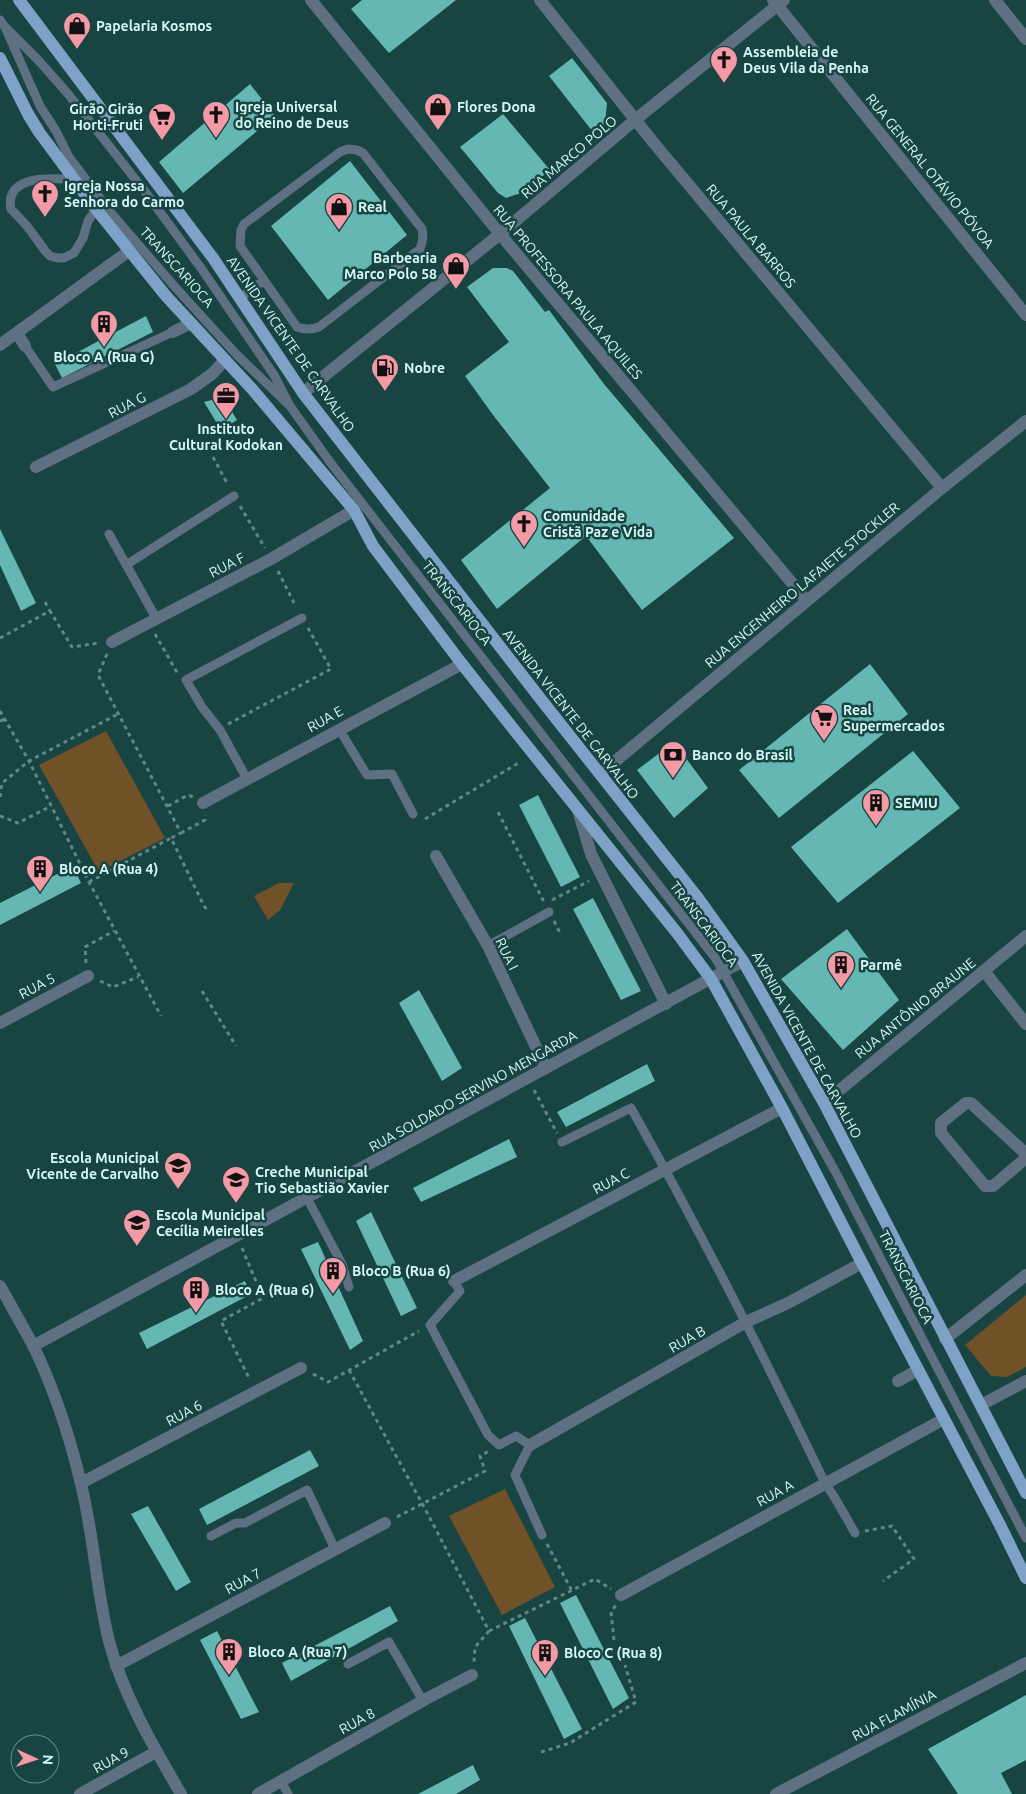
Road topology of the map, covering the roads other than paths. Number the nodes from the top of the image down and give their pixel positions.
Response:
1 (19, 0) edge
2 (311, 0) edge
3 (540, 0) edge
4 (995, 0) edge
5 (778, 2) edge
6 (2, 23) edge
7 (1026, 39) edge
8 (0, 58) edge
9 (636, 120) junction
10 (74, 180) junction
11 (96, 209) junction
12 (500, 234) junction
13 (129, 251) junction
14 (264, 280) junction
15 (240, 298) junction
16 (1026, 315) edge
17 (191, 323) junction
18 (173, 332) joint
19 (17, 333) junction
20 (0, 345) edge
21 (25, 346) joint
22 (225, 360) junction
23 (303, 393) junction
24 (290, 406) junction
25 (1026, 421) edge
26 (36, 467) dead end
27 (942, 488) junction
28 (234, 496) dead end
29 (354, 510) junction
30 (109, 534) dead end
31 (126, 565) junction
32 (807, 600) junction
33 (302, 618) dead end
34 (152, 620) junction
35 (112, 642) road end
36 (462, 664) junction
37 (339, 729) junction
38 (600, 774) junction
39 (247, 779) junction
40 (203, 803) dead end
41 (578, 810) junction
42 (413, 814) dead end
43 (436, 856) dead end
44 (549, 912) road end
45 (1026, 936) edge
46 (488, 946) junction
47 (743, 961) junction
48 (724, 971) junction
49 (984, 971) junction
50 (88, 976) road end
51 (711, 979) junction
52 (666, 1004) junction
53 (0, 1023) edge
54 (1026, 1024) edge
55 (546, 1068) junction
56 (824, 1103) junction
57 (782, 1108) junction
58 (562, 1142) road end
59 (1026, 1156) edge
60 (665, 1170) junction
61 (307, 1198) junction
62 (862, 1263) junction
63 (1026, 1275) edge
64 (454, 1282) joint
65 (0, 1286) edge
66 (349, 1287) dead end
67 (746, 1322) junction
68 (945, 1339) junction
69 (33, 1346) junction
70 (301, 1368) road end
71 (918, 1370) junction
72 (898, 1381) dead end
73 (1026, 1381) edge
74 (981, 1405) junction
75 (944, 1419) junction
76 (530, 1445) junction
77 (81, 1483) junction
78 (825, 1483) junction
79 (1026, 1493) edge
80 (385, 1523) road end
81 (854, 1533) road end
82 (542, 1535) road end
83 (211, 1536) dead end
84 (1026, 1538) edge
85 (335, 1549) junction
86 (1026, 1578) edge
87 (621, 1595) road end
88 (1026, 1663) edge
89 (348, 1664) dead end
90 (116, 1666) junction
91 (472, 1675) road end
92 (423, 1701) junction
93 (156, 1752) junction
94 (281, 1781) junction
95 (80, 1794) edge
96 (181, 1794) edge
97 (258, 1794) edge
98 (288, 1794) edge
99 (776, 1794) edge

1 - 15 main road, AVENIDA VICENTE DE CARVALHO
2 - 12 street, RUA PROFESSORA PAULA AQUILES
3 - 9 street, RUA PAULA BARROS
4 - 7 street
5 - 9 street, RUA MARCO POLO
5 - 16 street, RUA GENERAL OTÁVIO PÓVOA
6 - 24 lane, TRANSCARIOCA
6 - 24 lane, TRANSCARIOCA
8 - 10 main road
9 - 12 street, RUA MARCO POLO
9 - 27 street, RUA PAULA BARROS
10 - 11 main road
10 - 11 lane
11 - 13 main road
12 - 23 street, RUA MARCO POLO
12 - 32 street, RUA PROFESSORA PAULA AQUILES
13 - 17 main road
13 - 19 street
14 - 14 lane
14 - 15 lane
15 - 23 main road, AVENIDA VICENTE DE CARVALHO
17 - 18 street
17 - 22 main road
18 - 21 lane
19 - 20 street
19 - 21 street
22 - 26 street, RUA G
22 - 29 main road
23 - 38 main road, AVENIDA VICENTE DE CARVALHO
24 - 48 lane, TRANSCARIOCA
25 - 27 street, RUA ENGENHEIRO LAFAIETE STOCKLER
27 - 32 street, RUA ENGENHEIRO LAFAIETE STOCKLER
28 - 31 lane
29 - 34 street, RUA F
29 - 36 main road
30 - 31 lane
31 - 34 lane
32 - 38 street, RUA ENGENHEIRO LAFAIETE STOCKLER
33 - 39 lane
34 - 35 street, RUA F
36 - 37 street, RUA E
36 - 41 main road
37 - 39 street, RUA E
37 - 42 lane
38 - 47 main road, AVENIDA VICENTE DE CARVALHO
39 - 40 street, RUA E
41 - 51 main road
41 - 52 street
43 - 46 street, RUA I
44 - 46 lane
45 - 49 street, RUA ANTÔNIO BRAUNE
46 - 55 street, RUA I
47 - 48 street, RUA SOLDADO SERVINO MENGARDA
47 - 56 main road, AVENIDA VICENTE DE CARVALHO
48 - 51 street, RUA SOLDADO SERVINO MENGARDA
48 - 84 lane, TRANSCARIOCA
49 - 54 street
49 - 56 street, RUA ANTÔNIO BRAUNE
50 - 53 street, RUA 5
51 - 52 street, RUA SOLDADO SERVINO MENGARDA
51 - 57 main road
52 - 55 street, RUA SOLDADO SERVINO MENGARDA
55 - 61 street, RUA SOLDADO SERVINO MENGARDA
56 - 68 main road, AVENIDA VICENTE DE CARVALHO
57 - 60 street, RUA C
57 - 62 main road
58 - 60 lane
59 - 59 street
60 - 64 street, RUA C
60 - 67 lane
61 - 66 lane
61 - 69 street, RUA SOLDADO SERVINO MENGARDA
62 - 67 street, RUA B
62 - 71 main road
63 - 68 street
64 - 76 lane
65 - 69 street
67 - 76 street, RUA B
67 - 78 lane
68 - 74 main road, AVENIDA VICENTE DE CARVALHO
69 - 77 street
70 - 77 street, RUA 6
71 - 72 street
71 - 75 main road
73 - 74 street
74 - 79 main road, AVENIDA VICENTE DE CARVALHO
75 - 78 street, RUA A
75 - 86 main road
76 - 82 lane
77 - 90 street
78 - 81 lane
78 - 87 street, RUA A
80 - 85 street, RUA 7
83 - 85 lane
85 - 90 street, RUA 7
88 - 99 street, RUA FLAMÍNIA
89 - 92 lane
90 - 93 street
91 - 92 street, RUA 8
92 - 94 street, RUA 8
93 - 95 street, RUA 9
93 - 96 street
94 - 97 street, RUA 8
94 - 98 lane

